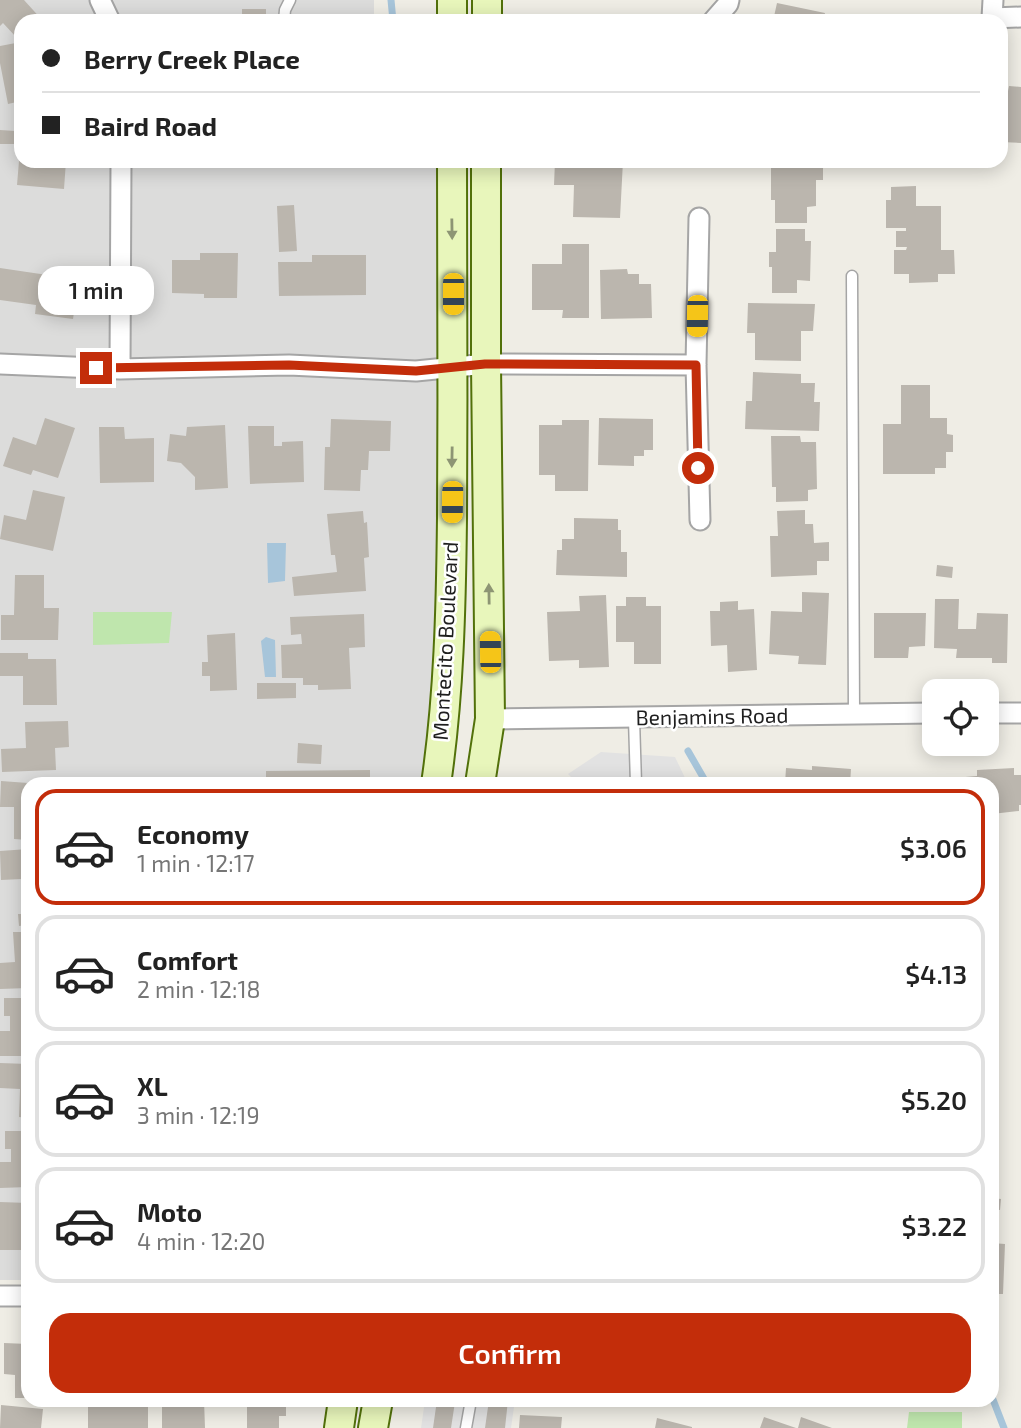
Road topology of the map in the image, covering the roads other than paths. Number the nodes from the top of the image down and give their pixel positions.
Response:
1 (121, 168) edge
2 (452, 168) edge
3 (486, 168) edge
4 (699, 218) dead end
5 (852, 276) dead end
6 (485, 364) junction
7 (0, 365) edge
8 (696, 365) junction
9 (453, 367) junction
10 (120, 369) junction
11 (699, 520) dead end
12 (922, 713) edge
13 (999, 713) edge
14 (1021, 713) edge
15 (853, 714) junction
16 (490, 719) junction
17 (634, 719) junction
18 (437, 777) edge
19 (481, 777) edge
20 (636, 777) edge
21 (0, 1296) edge
22 (21, 1296) edge
23 (342, 1407) edge
24 (377, 1407) edge
25 (470, 1407) edge
26 (339, 1428) edge
27 (373, 1428) edge
28 (466, 1428) edge

1 - 10 street
2 -> 9 main road, Montecito Boulevard
3 - 6 main road, Montecito Boulevard
4 - 8 street
5 - 15 lane
6 - 8 street
6 - 9 street
16 -> 6 main road, Montecito Boulevard
7 - 10 street
8 - 11 street
9 - 10 street
9 -> 18 main road, Montecito Boulevard
12 - 15 street, Benjamins Road
13 - 14 street
15 - 17 street, Benjamins Road
16 - 17 street, Benjamins Road
16 - 19 main road, Montecito Boulevard
17 - 20 lane
21 - 22 street
23 - 26 main road
24 - 27 main road
25 - 28 lane

